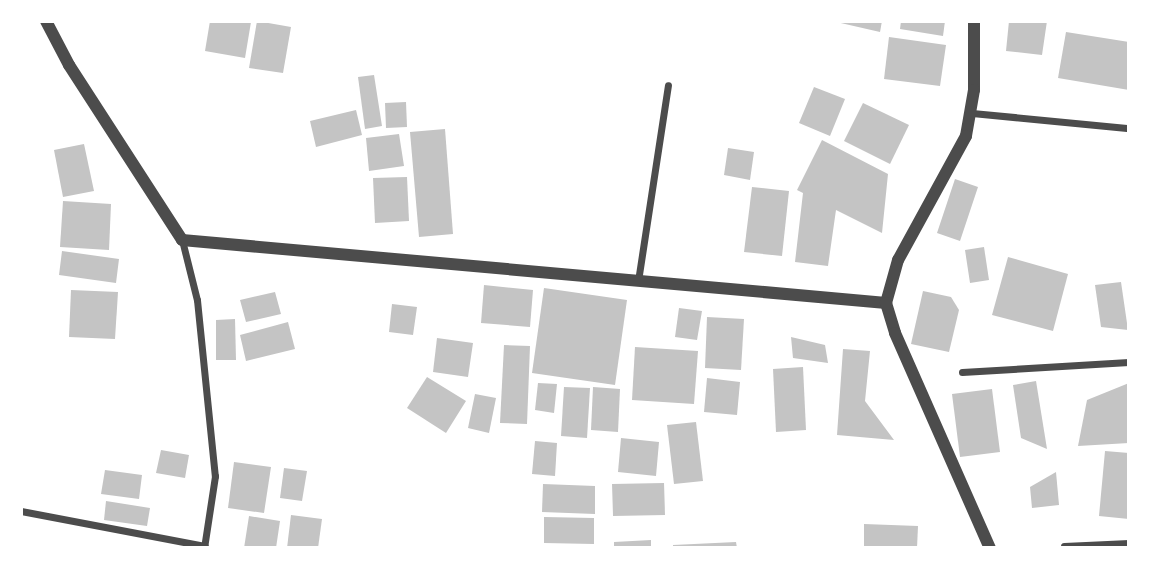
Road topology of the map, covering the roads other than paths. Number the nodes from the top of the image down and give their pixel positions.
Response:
1 (46, 21) edge
2 (974, 21) edge
3 (668, 85) dead end
4 (972, 113) junction
5 (1129, 128) edge
6 (182, 240) junction
7 (638, 281) junction
8 (886, 303) junction
9 (1129, 362) edge
10 (962, 372) dead end
11 (21, 511) edge
12 (1129, 543) edge
13 (1064, 546) dead end
14 (205, 547) edge
15 (990, 548) edge

1 - 6 street
2 - 4 street
3 - 7 street
4 - 5 street
4 - 8 street
6 - 7 street
6 - 14 street
7 - 8 street
8 - 15 street
9 - 10 street
11 - 14 street
12 - 13 street

